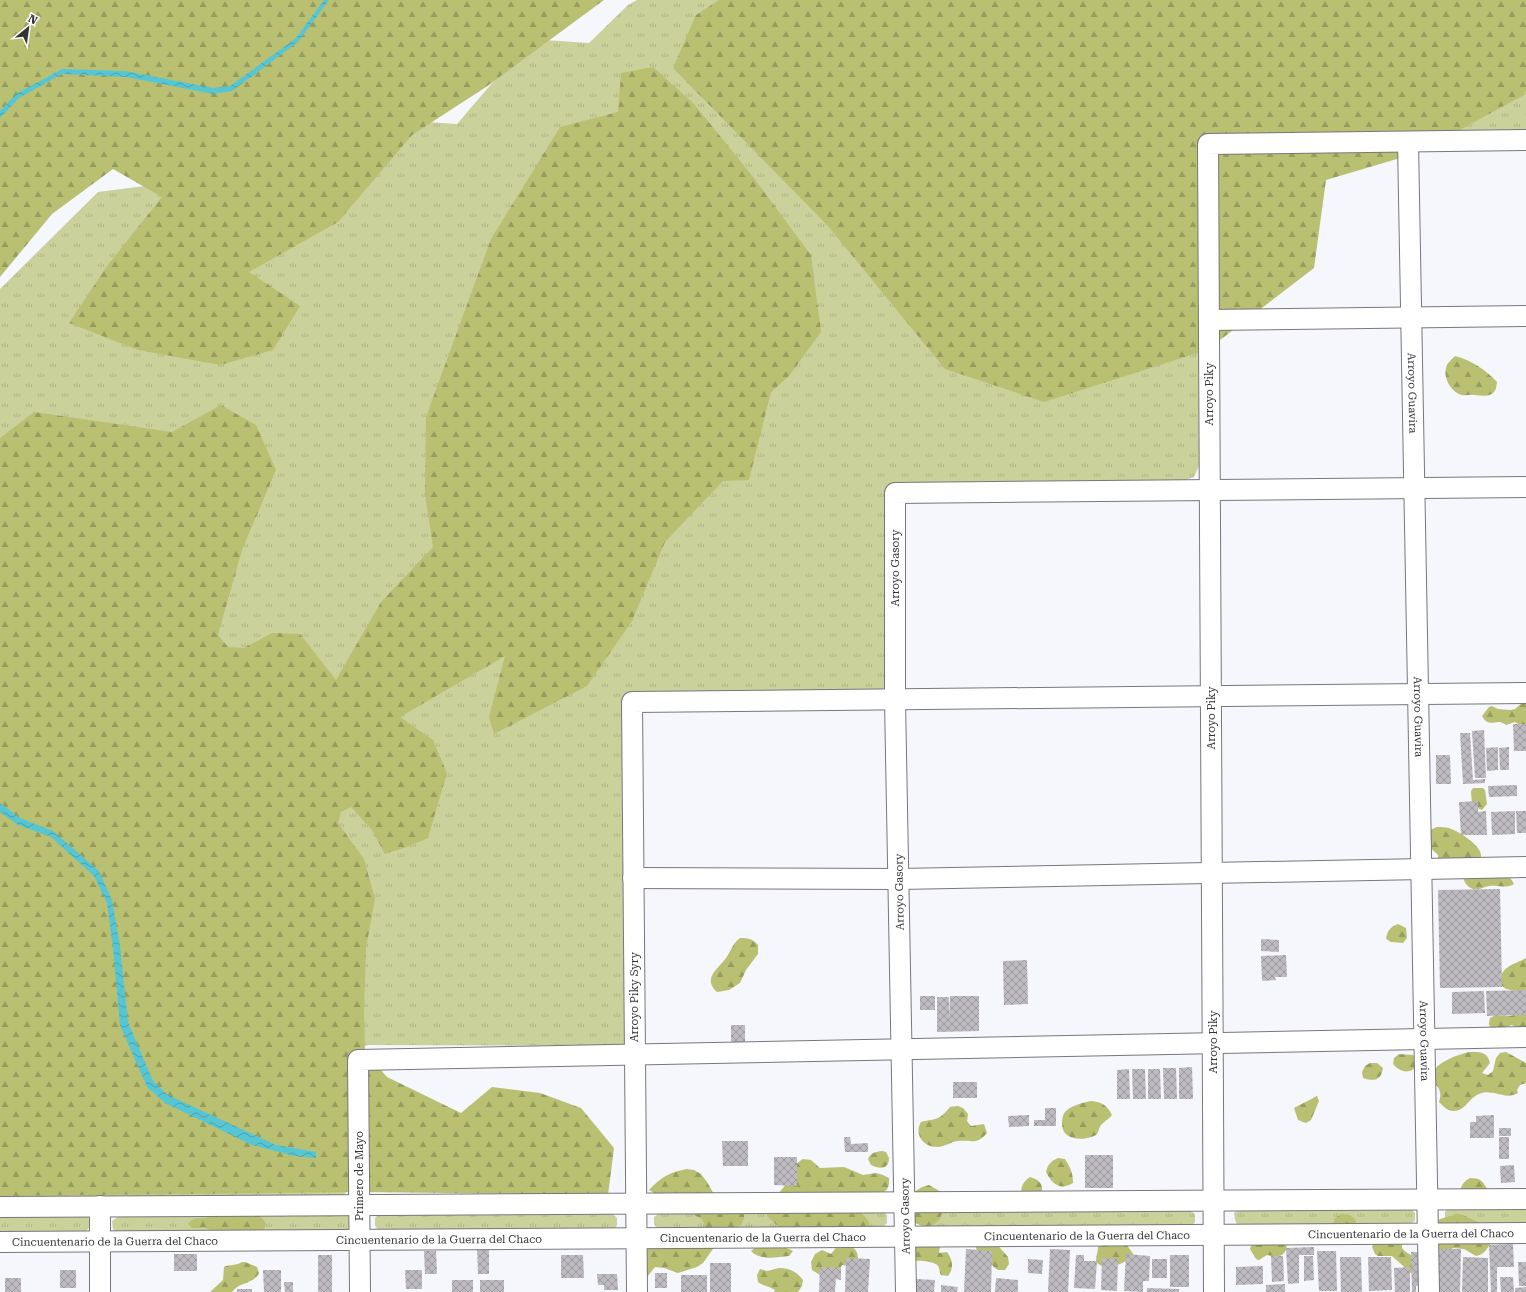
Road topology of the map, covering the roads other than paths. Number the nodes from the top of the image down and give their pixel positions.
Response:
1 (1526, 140) edge
2 (1408, 142) junction
3 (1526, 316) edge
4 (1412, 318) junction
5 (1209, 320) junction
6 (1526, 487) edge
7 (1415, 488) junction
8 (1210, 490) junction
9 (1526, 693) edge
10 (1418, 694) junction
11 (1211, 696) junction
12 (895, 700) junction
13 (1526, 867) edge
14 (1422, 869) junction
15 (1212, 873) junction
16 (633, 878) junction
17 (899, 879) junction
18 (1526, 1037) edge
19 (1425, 1039) junction
20 (1213, 1043) junction
21 (902, 1049) junction
22 (635, 1054) junction
23 (1428, 1199) junction
24 (1526, 1199) edge
25 (1214, 1201) junction
26 (636, 1203) junction
27 (905, 1203) junction
28 (359, 1205) junction
29 (100, 1206) junction
30 (0, 1207) edge
31 (1428, 1233) junction
32 (1526, 1233) edge
33 (1214, 1235) junction
34 (906, 1236) junction
35 (636, 1238) junction
36 (360, 1240) junction
37 (0, 1242) edge
38 (100, 1242) junction
39 (100, 1292) edge
40 (360, 1292) edge
41 (637, 1292) edge
42 (906, 1292) edge
43 (1214, 1292) edge
44 (1429, 1292) edge

1 - 2 street
2 - 4 street, Arroyo Guavira
2 - 5 street, Arroyo Piky
3 - 4 street
4 - 5 street
4 - 7 street, Arroyo Guavira
5 - 8 street, Arroyo Piky
6 - 7 street
7 - 8 street
7 - 10 street, Arroyo Guavira
8 - 11 street, Arroyo Piky
8 - 12 street, Arroyo Gasory
9 - 10 street
10 - 11 street
10 - 14 street, Arroyo Guavira
11 - 12 street
11 - 15 street, Arroyo Piky
12 - 16 street, Arroyo Piky Syry
12 - 17 street, Arroyo Gasory
13 - 14 street
14 - 15 street
14 - 19 street, Arroyo Guavira
15 - 17 street
15 - 20 street, Arroyo Piky
16 - 17 street
16 - 22 street, Arroyo Piky Syry
17 - 21 street, Arroyo Gasory
18 - 19 street
19 - 20 street
19 - 23 street, Arroyo Guavira
20 - 21 street
20 - 25 street, Arroyo Piky
21 - 22 street
21 - 27 street, Arroyo Gasory
22 - 26 street, Arroyo Piky Syry
22 - 28 street, Primero de Mayo
23 - 24 street
23 - 25 street
23 - 31 street, Arroyo Guavira
25 - 27 street
25 - 33 street, Arroyo Piky
26 - 27 street
26 - 28 street
26 - 35 street, Arroyo Piky Syry
27 - 34 street, Arroyo Gasory
28 - 29 street
28 - 36 street, Primero de Mayo
29 - 30 street
29 - 38 street
31 - 32 street, Cincuentenario de la Guerra del Chaco
31 - 33 street, Cincuentenario de la Guerra del Chaco
31 - 44 street, Arroyo Guavira
33 - 34 street, Cincuentenario de la Guerra del Chaco
33 - 43 street, Arroyo Piky
34 - 35 street, Cincuentenario de la Guerra del Chaco
34 - 42 street, Arroyo Gasory
35 - 36 street, Cincuentenario de la Guerra del Chaco
35 - 41 street, Arroyo Piky Syry
36 - 38 street, Cincuentenario de la Guerra del Chaco
36 - 40 street, Primero de Mayo
37 - 38 street, Cincuentenario de la Guerra del Chaco
38 - 39 street

